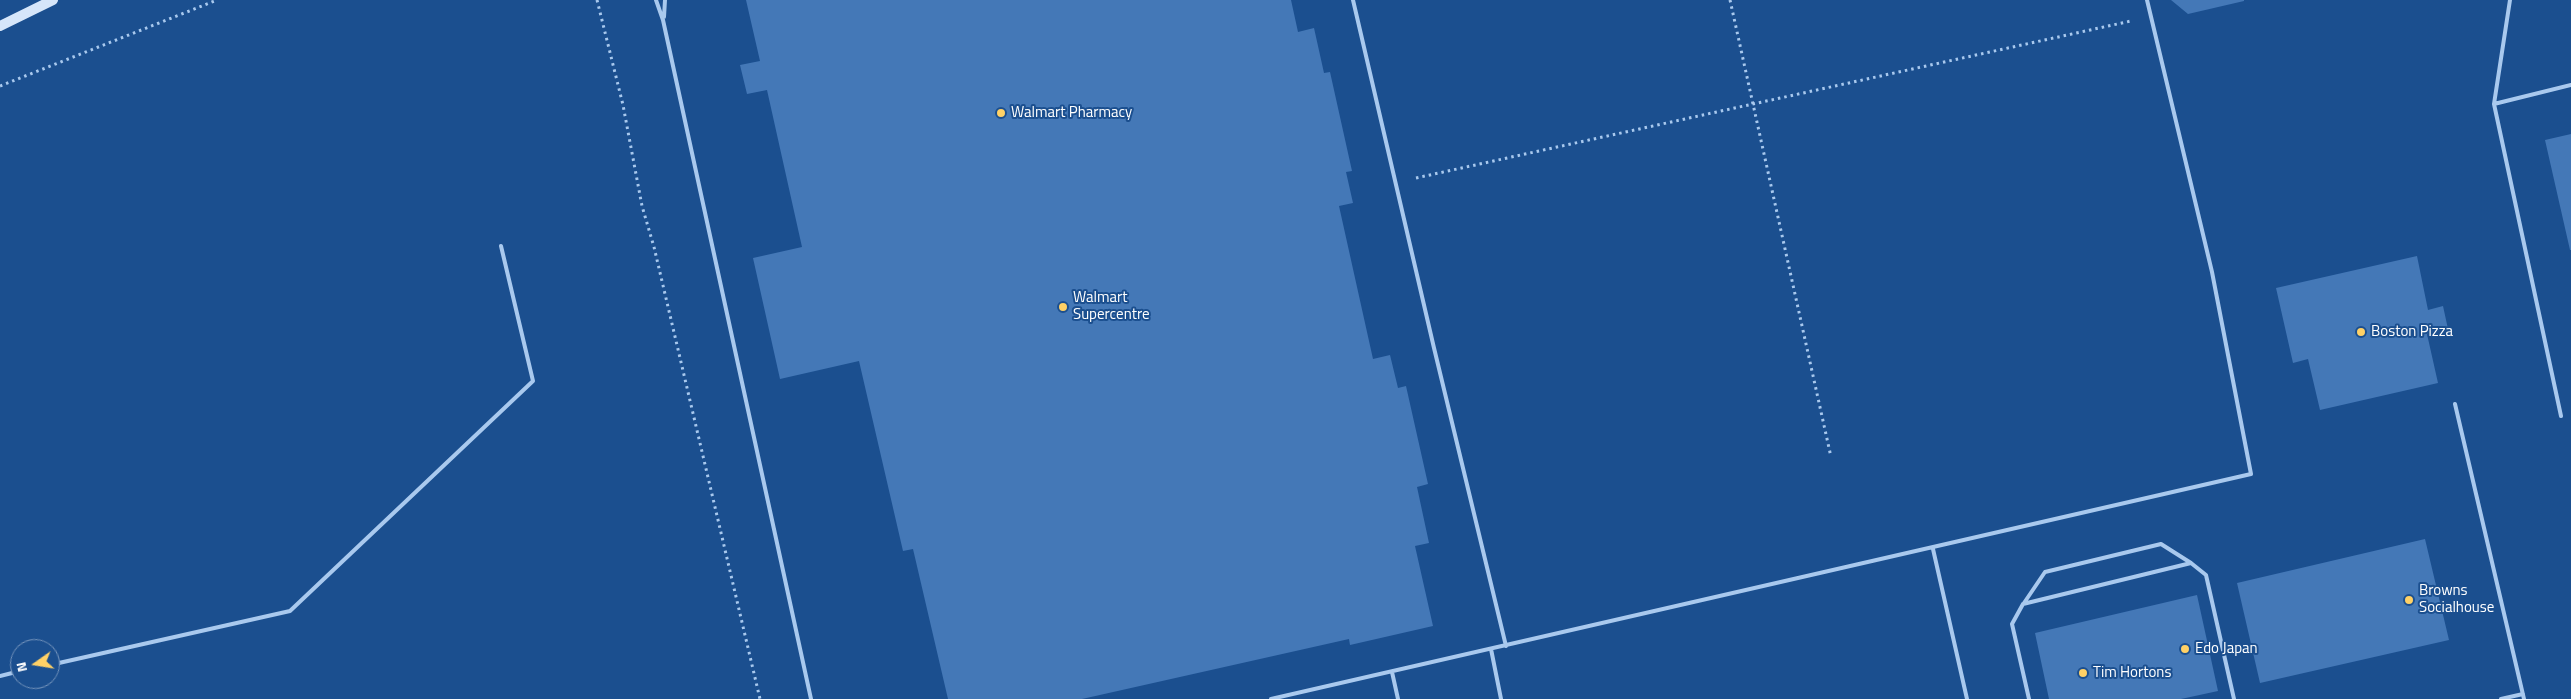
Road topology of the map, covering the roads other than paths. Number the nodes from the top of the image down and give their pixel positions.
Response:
1 (53, 0) edge
2 (656, 0) edge
3 (665, 0) edge
4 (1353, 0) edge
5 (2147, 0) edge
6 (2510, 0) edge
7 (663, 20) junction
8 (0, 26) edge
9 (2571, 85) edge
10 (2494, 104) junction
11 (501, 246) dead end
12 (2455, 404) dead end
13 (2561, 416) dead end
14 (1933, 549) junction
15 (2191, 564) junction
16 (2023, 604) junction
17 (1506, 646) junction
18 (1491, 649) junction
19 (60, 663) edge
20 (1392, 672) junction
21 (2523, 696) edge
22 (811, 699) edge
23 (1271, 699) edge
24 (1398, 699) edge
25 (1502, 699) edge
26 (1967, 699) edge
27 (2030, 699) edge
28 (2234, 699) edge
29 (2501, 699) edge

1 - 8 main road
2 - 7 lane
3 - 7 lane
4 - 17 lane
5 - 14 lane
6 - 10 lane
7 - 22 lane
9 - 10 lane
10 - 13 lane
11 - 19 lane
12 - 21 lane
14 - 17 lane
14 - 26 lane
15 - 16 lane
15 - 16 lane
15 - 28 lane
16 - 27 lane
17 - 18 lane
18 - 20 lane
18 - 25 lane
20 - 23 lane
20 - 24 lane
21 - 29 lane

